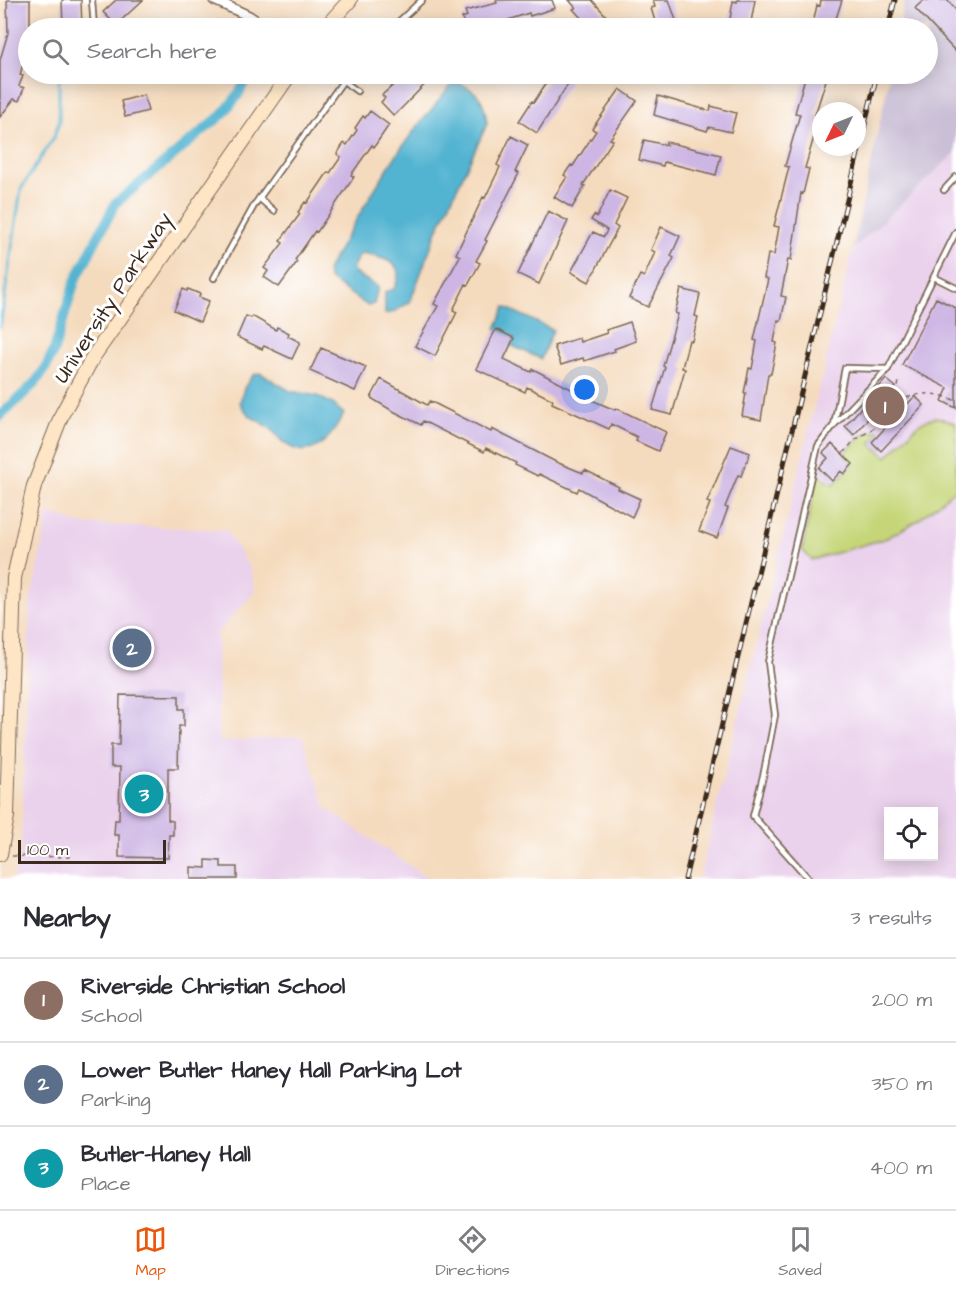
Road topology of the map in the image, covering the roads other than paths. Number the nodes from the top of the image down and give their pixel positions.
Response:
1 (92, 0) edge
2 (214, 0) edge
3 (350, 0) edge
4 (422, 0) edge
5 (93, 18) edge
6 (252, 18) edge
7 (334, 18) edge
8 (403, 18) edge
9 (283, 84) edge
10 (340, 84) edge
11 (348, 84) edge
12 (357, 91) dead end
13 (956, 177) edge
14 (944, 190) dead end
15 (259, 198) junction
16 (274, 211) dead end
17 (956, 232) edge
18 (934, 277) junction
19 (214, 278) dead end
20 (956, 288) edge
21 (888, 369) junction
22 (834, 425) junction
23 (4, 756) edge
24 (6, 855) edge
25 (809, 879) edge

1 - 5 lane
2 - 6 street
3 - 7 main road
4 - 8 lane
9 - 23 main road, University Parkway
10 - 15 lane
11 - 12 lane
13 - 14 lane
15 - 16 lane
15 - 19 lane
17 - 18 lane
18 - 20 lane
18 - 21 lane
21 - 22 lane
21 - 22 lane
22 - 25 lane
23 - 24 main road, University Parkway

